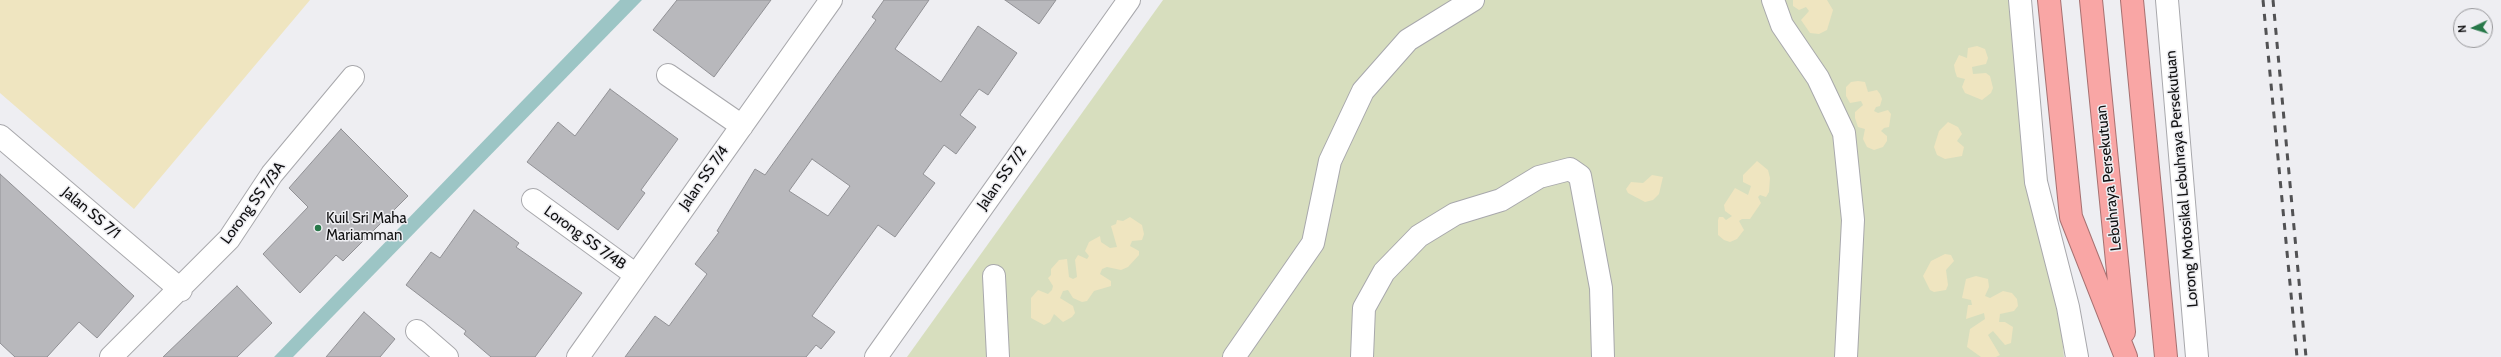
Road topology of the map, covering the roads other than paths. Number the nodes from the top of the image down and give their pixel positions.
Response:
1 (831, 0) edge
2 (1129, 0) edge
3 (1473, 0) edge
4 (1774, 0) edge
5 (2020, 0) edge
6 (2049, 0) edge
7 (2091, 0) edge
8 (2132, 0) edge
9 (2167, 0) edge
10 (668, 75) dead end
11 (353, 77) dead end
12 (742, 126) junction
13 (0, 136) edge
14 (533, 200) dead end
15 (636, 275) junction
16 (994, 276) dead end
17 (181, 290) junction
18 (417, 331) dead end
19 (112, 357) edge
20 (447, 357) edge
21 (578, 357) edge
22 (876, 357) edge
23 (998, 357) edge
24 (1234, 357) edge
25 (1362, 357) edge
26 (1603, 357) edge
27 (1846, 357) edge
28 (2077, 357) edge
29 (2126, 357) edge
30 (2166, 357) edge
31 (2197, 357) edge

1 - 12 street, Jalan SS 7/4
2 - 22 street, Jalan SS 7/2
3 - 24 street
4 - 27 street
5 - 28 street
6 - 29 highway
7 - 29 highway, Lebuhraya Persekutuan
8 - 30 highway
9 - 31 street, Lorong Motosikal Lebuhraya Persekutuan
10 - 12 street
11 - 17 street, Lorong SS 7/3A
12 - 15 street, Jalan SS 7/4
13 - 17 street, Jalan SS 7/1
14 - 15 street, Lorong SS 7/4B
15 - 21 street, Jalan SS 7/4
16 - 23 street
17 - 19 street, Lorong SS 7/3A
18 - 20 street
25 - 26 street

